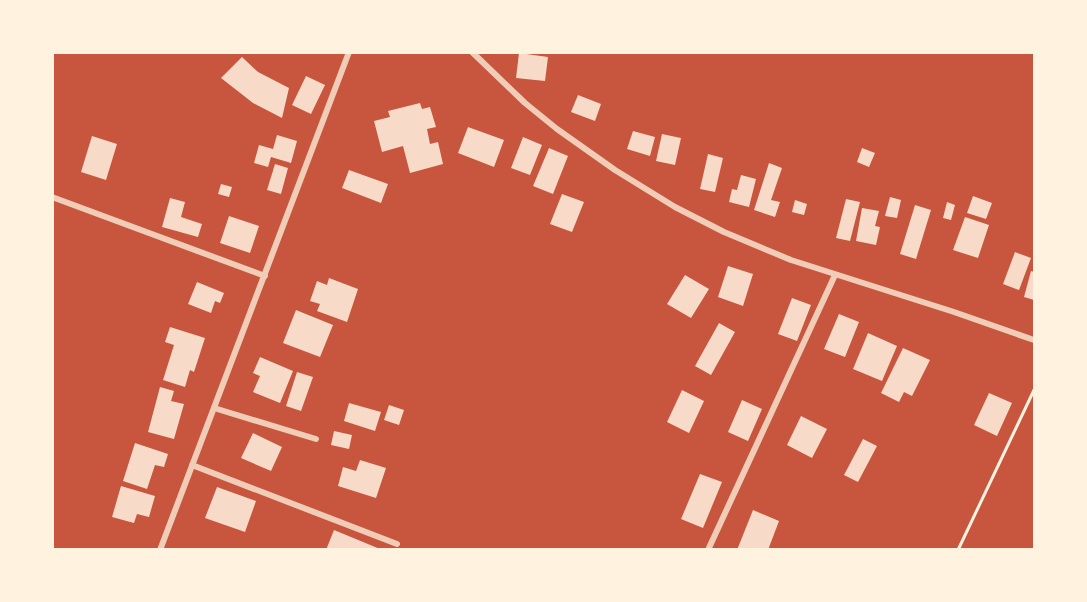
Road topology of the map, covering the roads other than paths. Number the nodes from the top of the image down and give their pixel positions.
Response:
1 (350, 52) edge
2 (472, 52) edge
3 (52, 197) edge
4 (835, 275) junction
5 (265, 276) junction
6 (1035, 340) edge
7 (214, 408) junction
8 (316, 439) dead end
9 (192, 465) junction
10 (397, 544) dead end
11 (160, 549) edge
12 (708, 549) edge

1 - 5 street
2 - 4 street
3 - 5 street
4 - 6 street
4 - 12 street
5 - 7 street
7 - 8 street
7 - 9 street
9 - 10 street
9 - 11 street

